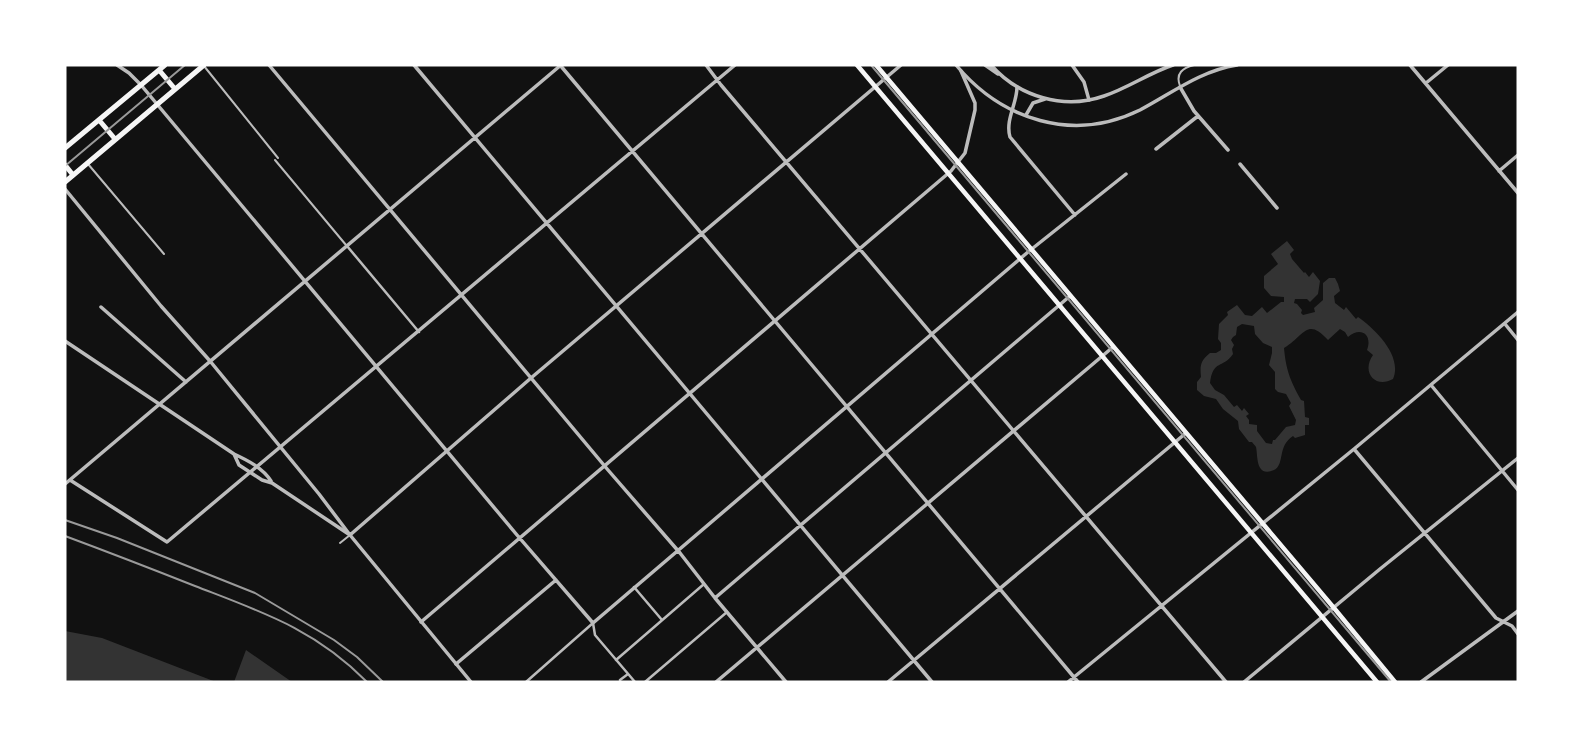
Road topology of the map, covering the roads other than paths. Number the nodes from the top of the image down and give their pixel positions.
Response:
1 (117, 65) edge
2 (165, 65) edge
3 (204, 65) edge
4 (269, 65) edge
5 (414, 65) edge
6 (561, 65) edge
7 (706, 65) edge
8 (735, 65) edge
9 (857, 65) edge
10 (876, 65) edge
11 (901, 65) edge
12 (985, 65) edge
13 (991, 65) edge
14 (1072, 65) edge
15 (1171, 65) edge
16 (1194, 65) edge
17 (1237, 65) edge
18 (1410, 65) edge
19 (1448, 65) edge
20 (958, 66) edge
21 (159, 70) junction
22 (1003, 76) junction
23 (887, 77) junction
24 (718, 79) junction
25 (1426, 83) junction
26 (141, 85) junction
27 (876, 87) junction
28 (1017, 87) junction
29 (1180, 87) junction
30 (175, 89) junction
31 (1047, 99) junction
32 (1088, 100) junction
33 (157, 104) junction
34 (1013, 111) junction
35 (1026, 116) junction
36 (1198, 116) junction
37 (99, 120) junction
38 (475, 137) junction
39 (115, 139) junction
40 (65, 148) edge
41 (1156, 149) dead end
42 (1228, 150) dead end
43 (633, 151) junction
44 (1518, 155) edge
45 (787, 162) junction
46 (87, 163) junction
47 (958, 164) junction
48 (1240, 164) dead end
49 (65, 165) edge
50 (1499, 171) junction
51 (949, 174) junction
52 (1126, 174) dead end
53 (73, 175) junction
54 (65, 182) edge
55 (65, 189) edge
56 (1518, 193) edge
57 (1277, 208) dead end
58 (390, 209) junction
59 (1075, 215) junction
60 (548, 223) junction
61 (702, 234) junction
62 (347, 246) junction
63 (861, 248) junction
64 (1031, 250) junction
65 (164, 254) dead end
66 (1020, 258) junction
67 (305, 281) junction
68 (462, 296) junction
69 (1070, 296) junction
70 (1060, 305) junction
71 (616, 306) junction
72 (101, 307) dead end
73 (1518, 312) edge
74 (775, 321) junction
75 (1505, 324) junction
76 (419, 332) junction
77 (932, 334) junction
78 (1518, 340) edge
79 (65, 341) edge
80 (1113, 347) junction
81 (1102, 356) junction
82 (210, 361) junction
83 (377, 367) junction
84 (531, 378) junction
85 (971, 380) junction
86 (186, 382) junction
87 (1431, 385) junction
88 (689, 394) junction
89 (159, 405) junction
90 (847, 407) junction
91 (1014, 431) junction
92 (1186, 433) junction
93 (1175, 442) junction
94 (280, 448) junction
95 (1354, 449) junction
96 (447, 451) junction
97 (886, 453) junction
98 (234, 454) junction
99 (1518, 458) edge
100 (604, 465) junction
101 (256, 467) junction
102 (1503, 471) junction
103 (251, 472) junction
104 (70, 480) junction
105 (761, 480) junction
106 (272, 483) junction
107 (65, 484) edge
108 (1518, 490) edge
109 (928, 503) junction
110 (1086, 517) junction
111 (1262, 523) junction
112 (800, 526) junction
113 (1251, 532) junction
114 (1424, 534) junction
115 (350, 535) junction
116 (519, 537) junction
117 (340, 543) dead end
118 (678, 550) junction
119 (842, 576) junction
120 (555, 580) junction
121 (705, 584) junction
122 (635, 587) junction
123 (1000, 590) junction
124 (715, 598) junction
125 (1161, 605) junction
126 (1334, 608) junction
127 (1518, 611) edge
128 (727, 612) junction
129 (1323, 618) junction
130 (662, 620) junction
131 (421, 622) junction
132 (1504, 622) junction
133 (593, 623) junction
134 (588, 627) junction
135 (1518, 634) edge
136 (596, 635) junction
137 (757, 648) junction
138 (616, 660) junction
139 (914, 661) junction
140 (456, 664) junction
141 (628, 674) junction
142 (1074, 677) junction
143 (620, 680) dead end
144 (471, 682) edge
145 (526, 682) edge
146 (635, 682) edge
147 (645, 682) edge
148 (716, 682) edge
149 (786, 682) edge
150 (888, 682) edge
151 (932, 682) edge
152 (1068, 682) edge
153 (1078, 682) edge
154 (1226, 682) edge
155 (1244, 682) edge
156 (1377, 682) edge
157 (1395, 682) edge
158 (1421, 682) edge

1 - 26 street
2 - 21 main road
3 - 30 main road
3 - 62 lane
4 - 58 street
5 - 38 street
6 - 38 street
6 - 43 street
7 - 24 street
8 - 24 street
9 - 27 main road
10 - 23 main road
11 - 23 street
12 - 22 street
13 - 22 street
14 - 32 street
15 - 32 street
16 - 29 lane
17 - 29 street
18 - 25 street
19 - 25 street
20 - 34 street
20 - 47 street
21 - 26 main road
21 - 30 main road
22 - 28 street
23 - 27 street
23 - 47 main road
24 - 43 street
24 - 45 street
25 - 50 street
26 - 33 street
26 - 37 main road
27 - 45 street
27 - 51 main road
28 - 31 street
28 - 34 street
29 - 35 street
29 - 36 street
30 - 33 main road
31 - 32 street
31 - 35 street
33 - 39 main road
33 - 67 street
34 - 35 street
34 - 59 street
36 - 41 street
36 - 42 street
37 - 39 main road
37 - 40 main road
38 - 58 street
38 - 60 street
39 - 46 main road
43 - 60 street
43 - 61 street
44 - 50 street
45 - 61 street
45 - 63 street
46 - 53 main road
46 - 65 lane
47 - 51 street
47 - 64 main road
48 - 57 street
49 - 53 main road
50 - 56 street
51 - 63 street
51 - 66 main road
52 - 59 street
53 - 54 main road
55 - 82 street
58 - 62 street
58 - 68 street
59 - 64 street
60 - 68 street
60 - 71 street
61 - 71 street
61 - 74 street
62 - 67 street
62 - 76 street
63 - 74 street
63 - 77 street
64 - 66 street
64 - 69 main road
66 - 70 main road
66 - 77 street
67 - 82 street
67 - 83 street
68 - 76 street
68 - 84 street
69 - 70 street
69 - 80 main road
70 - 81 main road
70 - 85 street
71 - 84 street
71 - 88 street
72 - 86 street
73 - 75 street
74 - 88 street
74 - 90 street
75 - 78 street
75 - 87 street
76 - 83 street
77 - 85 street
77 - 90 street
79 - 89 street
80 - 81 street
80 - 92 main road
81 - 91 street
81 - 93 main road
82 - 86 street
82 - 94 street
83 - 94 street
83 - 96 street
84 - 96 street
84 - 100 street
85 - 91 street
85 - 97 street
86 - 89 street
87 - 95 street
87 - 102 street
88 - 100 street
88 - 105 street
89 - 98 street
89 - 104 street
90 - 97 street
90 - 105 street
91 - 109 street
91 - 110 street
92 - 93 street
92 - 111 main road
93 - 110 street
93 - 113 main road
94 - 101 street
94 - 115 street
95 - 111 street
95 - 114 street
96 - 115 street
96 - 116 street
97 - 109 street
97 - 112 street
98 - 101 street
98 - 103 street
99 - 102 street
100 - 116 street
100 - 118 street
101 - 103 street
101 - 106 street
102 - 108 street
102 - 114 street
103 - 104 street
103 - 106 street
104 - 107 street
105 - 112 street
105 - 118 street
106 - 115 street
109 - 119 street
109 - 123 street
110 - 123 street
110 - 125 street
111 - 113 street
111 - 126 main road
112 - 119 street
112 - 124 street
113 - 125 street
113 - 129 main road
114 - 126 street
114 - 132 street
115 - 117 lane
115 - 131 street
116 - 120 street
116 - 131 street
118 - 121 street
118 - 122 street
119 - 137 street
119 - 139 street
120 - 133 street
120 - 140 street
121 - 124 street
121 - 130 street
122 - 130 street
122 - 133 street
123 - 139 street
123 - 142 street
124 - 128 street
125 - 142 street
125 - 154 street
126 - 129 street
126 - 157 main road
127 - 132 street
128 - 137 street
128 - 147 street
129 - 155 street
129 - 156 main road
130 - 138 street
131 - 140 street
132 - 135 street
132 - 158 street
133 - 134 street
133 - 136 street
134 - 136 street
134 - 145 street
136 - 138 street
137 - 148 street
137 - 149 street
138 - 141 street
139 - 150 street
139 - 151 street
140 - 144 street
141 - 143 street
141 - 146 street
142 - 152 street
142 - 153 street

